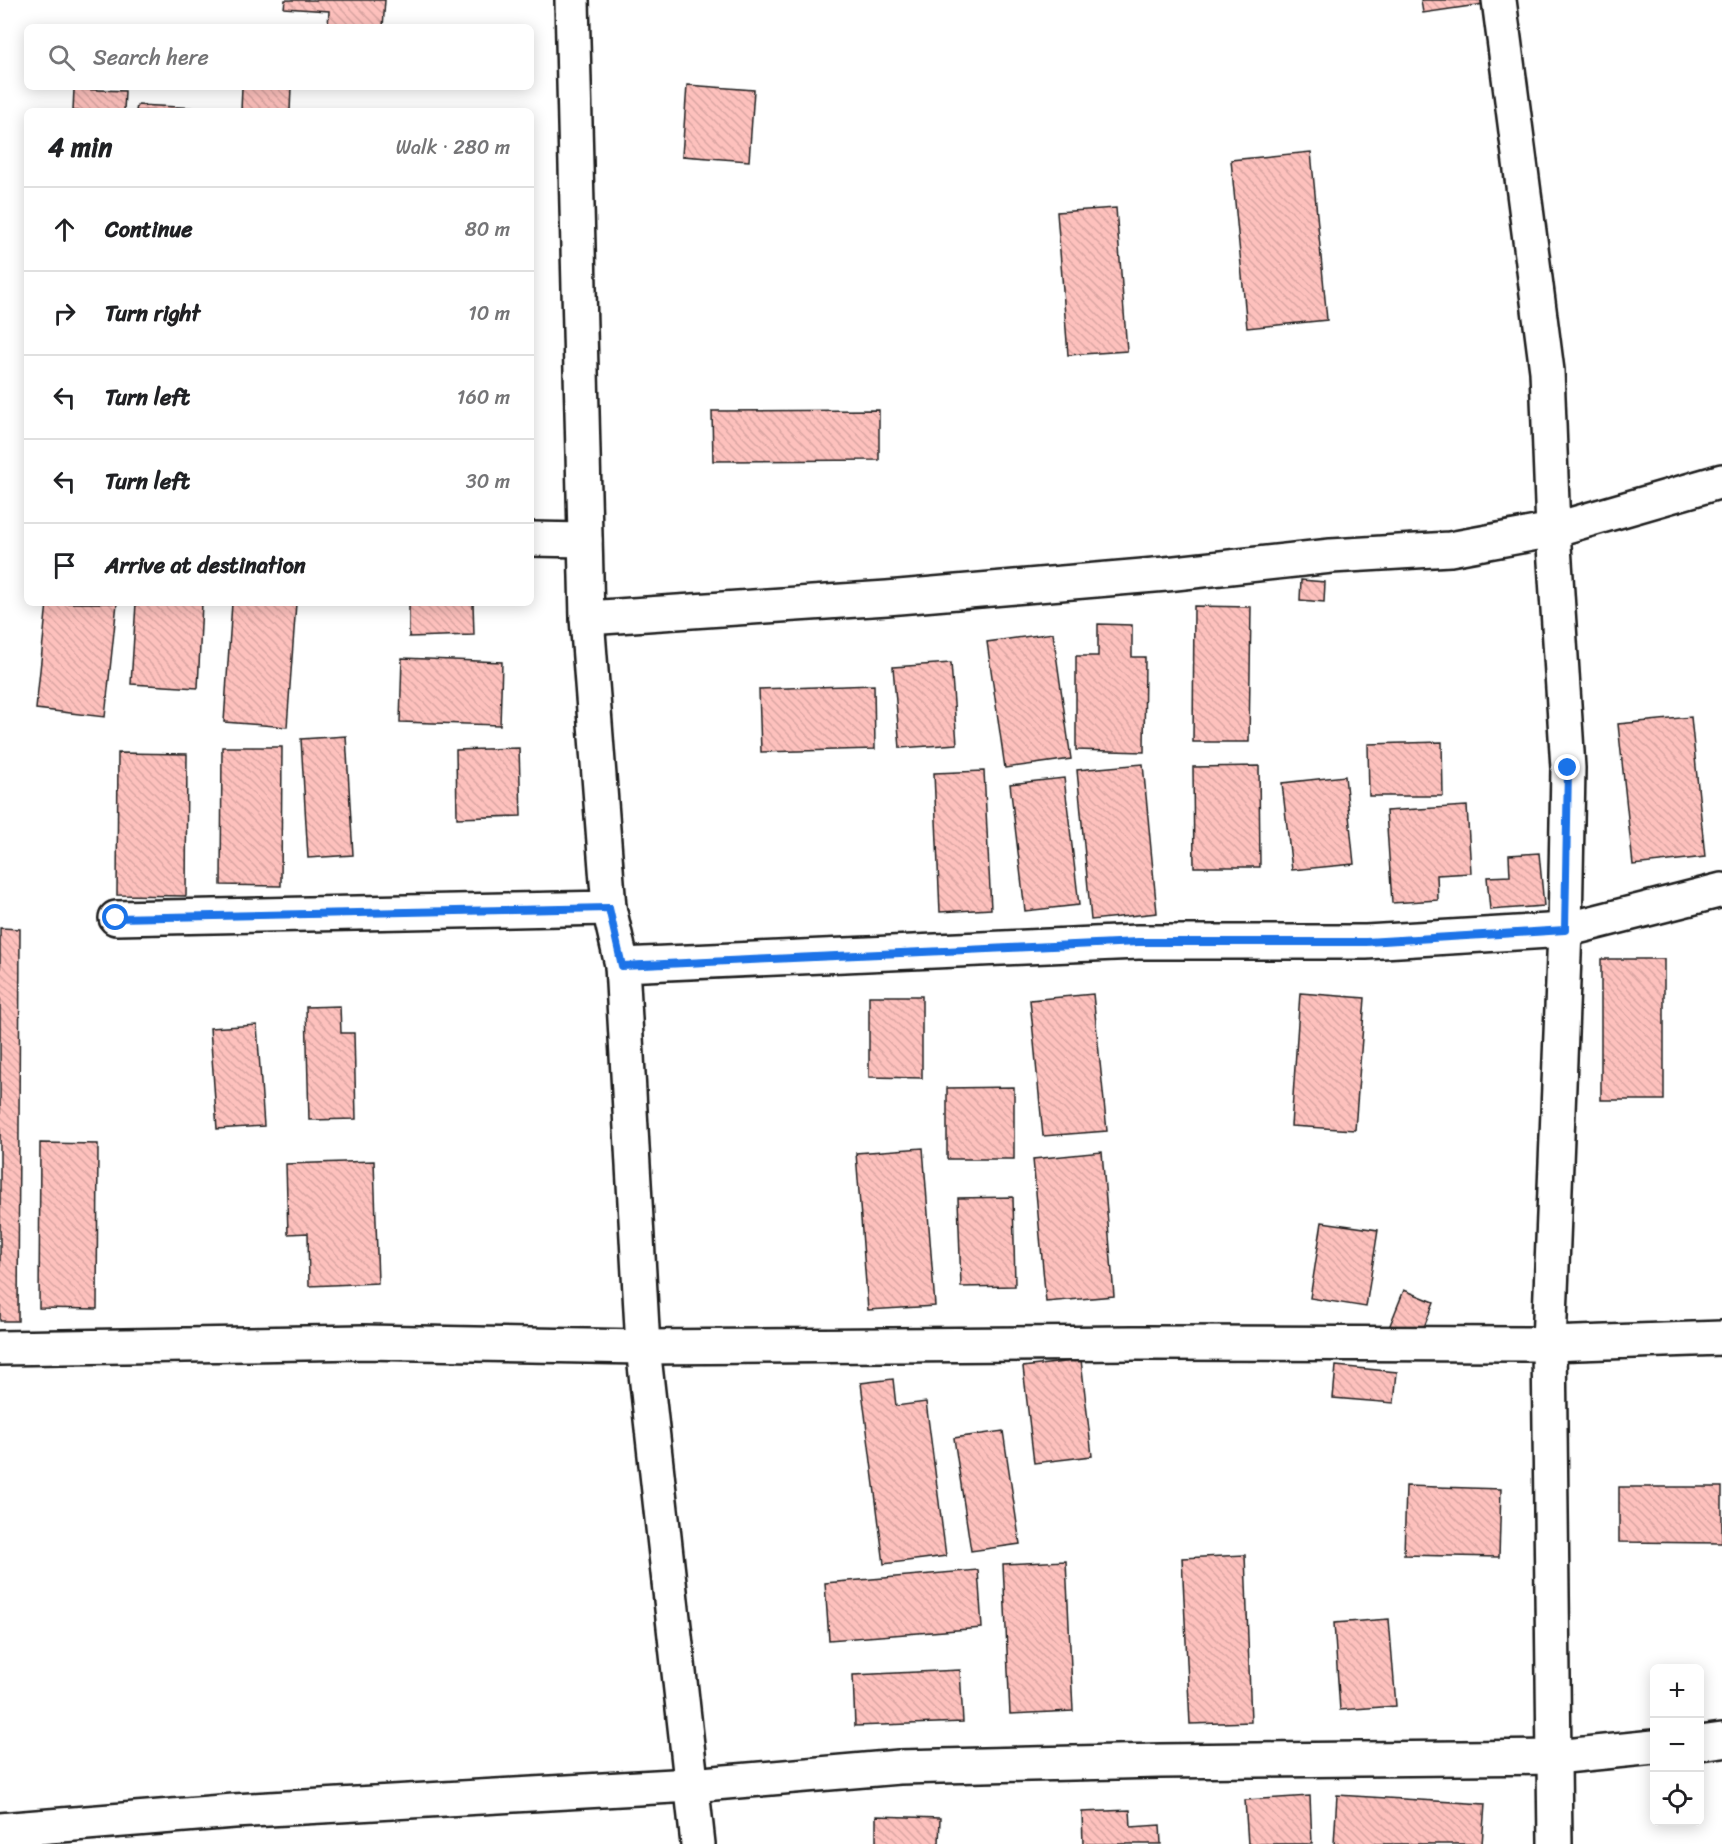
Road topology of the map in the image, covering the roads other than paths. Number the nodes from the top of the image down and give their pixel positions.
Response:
1 (572, 0) edge
2 (1499, 0) edge
3 (1722, 481) edge
4 (1554, 530) junction
5 (534, 539) edge
6 (585, 540) junction
7 (587, 618) junction
8 (1722, 890) edge
9 (609, 908) junction
10 (116, 918) dead end
11 (1565, 930) junction
12 (622, 966) junction
13 (1722, 1338) edge
14 (1549, 1344) junction
15 (643, 1347) junction
16 (0, 1348) edge
17 (1722, 1740) edge
18 (1704, 1742) edge
19 (1650, 1747) edge
20 (1555, 1757) junction
21 (691, 1785) junction
22 (0, 1830) edge
23 (698, 1844) edge
24 (1555, 1844) edge

1 - 6 street
2 - 4 street
3 - 4 street
4 - 7 street
4 - 11 street
5 - 6 street
6 - 7 street
7 - 9 street
8 - 11 street
9 - 10 street
9 - 12 street
11 - 12 street
11 - 14 street
12 - 15 street
13 - 14 street
14 - 15 street
14 - 20 street
15 - 16 street
15 - 21 street
17 - 18 street
19 - 20 street
20 - 21 street
20 - 24 street
21 - 22 street
21 - 23 street

